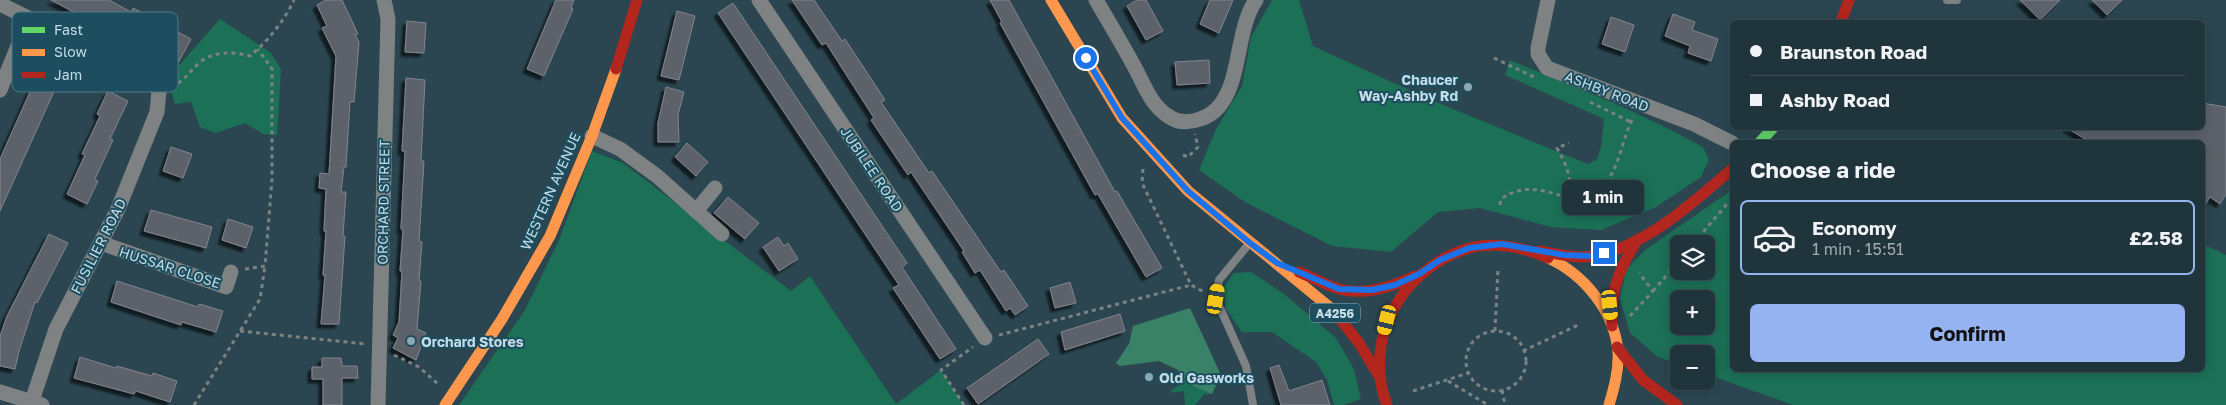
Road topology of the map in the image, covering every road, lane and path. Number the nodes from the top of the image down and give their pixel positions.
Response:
1 (294, 0) edge
2 (384, 0) edge
3 (637, 0) edge
4 (759, 0) edge
5 (1051, 0) edge
6 (1096, 0) edge
7 (1256, 0) edge
8 (1548, 0) edge
9 (1849, 0) edge
10 (1947, 0) edge
11 (1957, 0) edge
12 (0, 4) edge
13 (15, 12) edge
14 (1843, 20) edge
15 (258, 49) junction
16 (12, 61) edge
17 (178, 84) edge
18 (0, 90) edge
19 (159, 92) edge
20 (1640, 103) junction
21 (1771, 130) edge
22 (592, 136) junction
23 (1762, 140) edge
24 (1730, 142) edge
25 (1569, 143) dead end
26 (1730, 171) edge
27 (715, 188) dead end
28 (1568, 197) junction
29 (1730, 200) edge
30 (1500, 205) dead end
31 (696, 211) junction
32 (722, 234) dead end
33 (1701, 235) edge
34 (1638, 239) junction
35 (101, 243) junction
36 (1250, 243) junction
37 (1530, 249) junction
38 (1626, 258) junction
39 (1277, 263) junction
40 (265, 266) junction
41 (1498, 268) dead end
42 (1670, 271) edge
43 (231, 272) joint
44 (1419, 274) junction
45 (1653, 291) junction
46 (1216, 299) junction
47 (1630, 316) dead end
48 (1578, 325) dead end
49 (1612, 330) junction
50 (240, 331) junction
51 (1495, 331) junction
52 (984, 338) junction
53 (1617, 347) junction
54 (379, 349) junction
55 (1523, 351) junction
56 (1468, 373) junction
57 (1379, 376) junction
58 (1448, 380) junction
59 (1502, 390) junction
60 (1413, 391) dead end
61 (0, 392) edge
62 (448, 401) edge
63 (37, 403) edge
64 (194, 405) edge
65 (378, 405) edge
66 (964, 405) edge
67 (1253, 405) edge
68 (1387, 405) edge
69 (1488, 405) edge
70 (1505, 405) edge
71 (1609, 405) edge
72 (1677, 405) edge

1 - 15 path
2 - 54 street, ORCHARD STREET
3 - 22 main road, WESTERN AVENUE
4 - 52 street, JUBILEE ROAD
5 - 36 main road, A4256
6 - 7 street
8 - 20 street, ASHBY ROAD
9 - 14 main road
10 - 11 lane
12 - 13 street
15 - 17 path
15 - 40 path
16 - 18 street
19 - 35 street, FUSILIER ROAD
20 - 24 street, ASHBY ROAD
20 - 28 path
21 - 23 main road
22 - 31 street
22 - 62 main road, WESTERN AVENUE
25 - 28 path
26 - 34 main road
27 - 31 street
28 - 30 path
29 - 33 path
31 - 32 street
34 - 37 main road
34 - 38 main road
35 - 43 street, HUSSAR CLOSE
35 - 63 street, FUSILIER ROAD
36 - 39 main road, A4256
36 - 46 lane
37 - 44 main road
37 - 49 main road
38 - 45 path
38 - 49 main road
39 - 44 main road, A4256
39 - 57 main road, A4256
40 - 43 path
40 - 50 path
41 - 51 path
42 - 45 path
44 - 57 main road
45 - 47 path
46 - 52 path
46 - 67 lane
48 - 55 path
49 - 53 main road
50 - 54 path
50 - 64 path
51 - 55 path
51 - 56 path
52 - 66 path
53 - 71 main road
53 - 72 main road
54 - 62 path
54 - 65 street, ORCHARD STREET
55 - 59 path
56 - 58 path
56 - 59 path
57 - 68 main road
58 - 60 path
58 - 69 path
59 - 70 path
61 - 63 street

